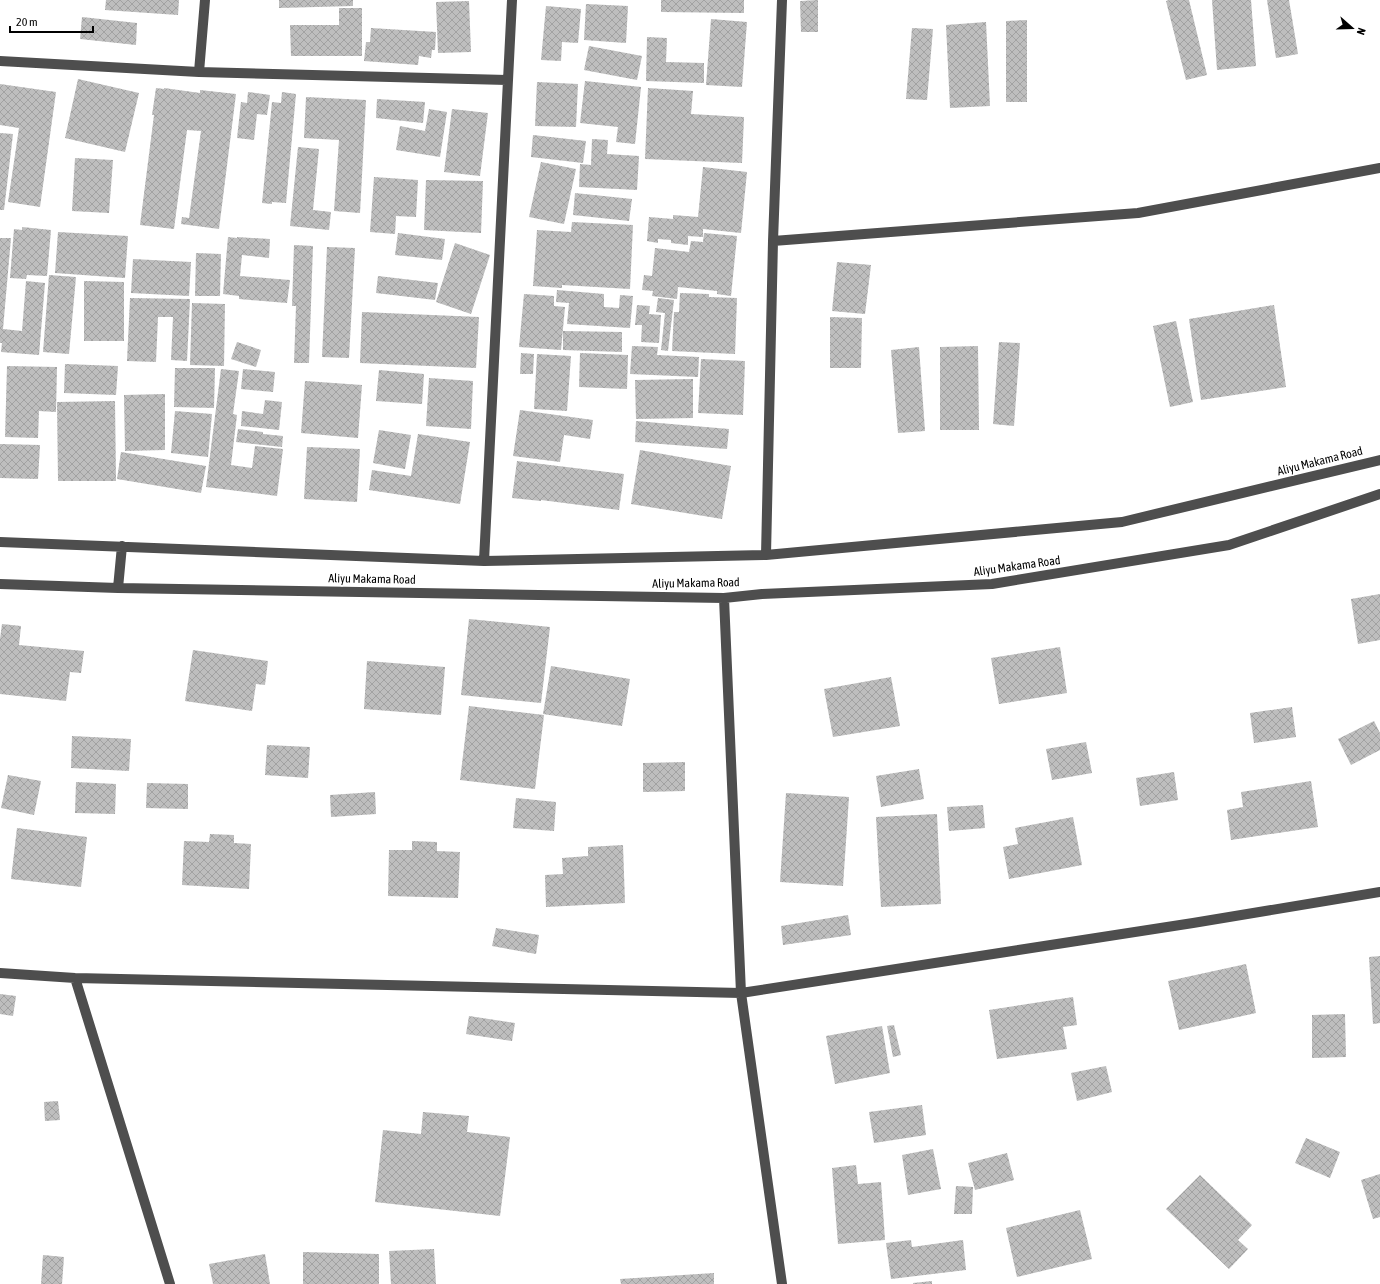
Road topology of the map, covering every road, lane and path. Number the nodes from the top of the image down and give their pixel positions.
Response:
1 (205, 0) edge
2 (512, 0) edge
3 (782, 0) edge
4 (0, 61) edge
5 (199, 72) junction
6 (507, 80) junction
7 (1380, 168) edge
8 (773, 241) junction
9 (1380, 460) edge
10 (1380, 494) edge
11 (0, 542) edge
12 (122, 546) junction
13 (766, 555) junction
14 (484, 561) junction
15 (0, 584) edge
16 (118, 588) junction
17 (724, 598) junction
18 (1380, 892) edge
19 (0, 973) edge
20 (75, 978) junction
21 (741, 993) junction
22 (170, 1284) edge
23 (782, 1284) edge

1 - 5 street
2 - 6 street
3 - 8 street
4 - 5 street
5 - 6 street
6 - 14 street
7 - 8 street
8 - 13 street
9 - 13 street, Aliyu Makama Road
10 - 17 street, Aliyu Makama Road
11 - 12 street, Aliyu Makama Road
12 - 14 street, Aliyu Makama Road
12 - 16 street
13 - 14 street, Aliyu Makama Road
15 - 16 street, Aliyu Makama Road
16 - 17 street, Aliyu Makama Road
17 - 21 street
18 - 21 street
19 - 20 street
20 - 21 street
20 - 22 street
21 - 23 street

